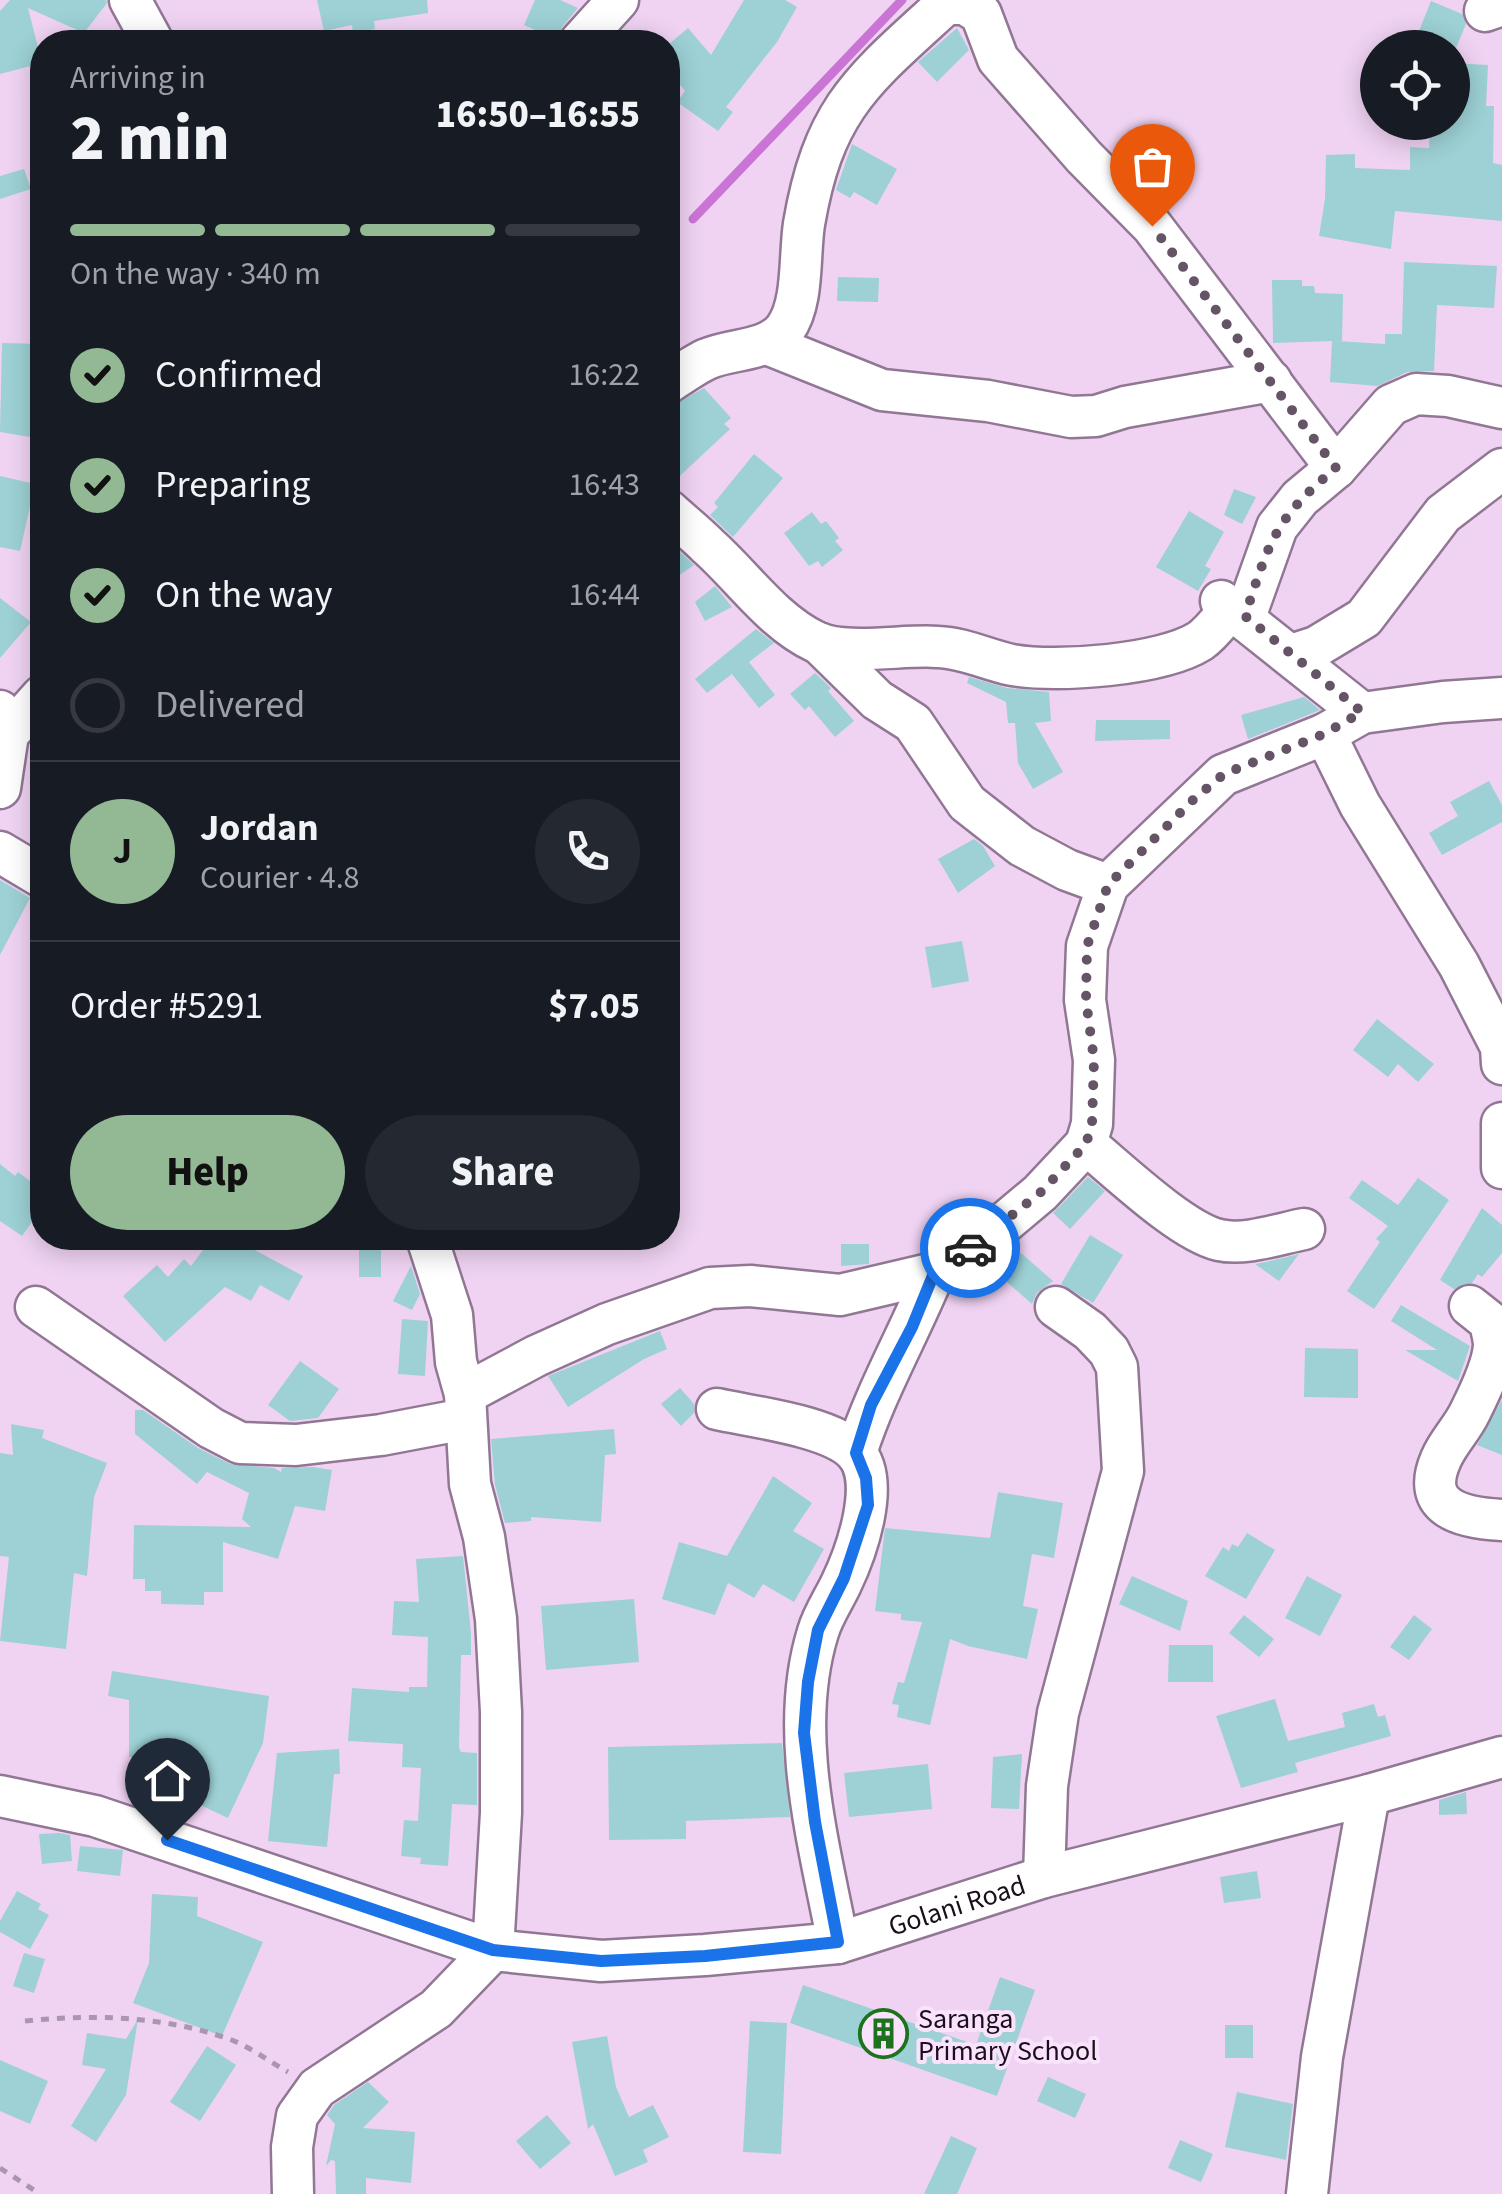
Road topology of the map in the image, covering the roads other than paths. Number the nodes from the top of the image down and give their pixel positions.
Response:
1 (130, 0) edge
2 (618, 0) edge
3 (146, 30) edge
4 (591, 30) edge
5 (767, 344) junction
6 (680, 376) edge
7 (1271, 382) junction
8 (1502, 408) edge
9 (1336, 468) junction
10 (1502, 468) edge
11 (680, 521) edge
12 (1230, 607) junction
13 (819, 643) junction
14 (1291, 655) junction
15 (1502, 698) edge
16 (30, 704) edge
17 (1362, 712) junction
18 (4, 722) edge
19 (1324, 734) junction
20 (0, 788) edge
21 (0, 852) edge
22 (30, 870) edge
23 (1108, 885) junction
24 (1502, 1064) edge
25 (1502, 1123) edge
26 (1086, 1144) junction
27 (1502, 1168) edge
28 (1304, 1228) dead end
29 (432, 1250) edge
30 (934, 1273) junction
31 (1056, 1306) dead end
32 (1470, 1306) dead end
33 (36, 1307) dead end
34 (465, 1407) junction
35 (718, 1408) dead end
36 (856, 1453) junction
37 (1502, 1520) edge
38 (1502, 1756) edge
39 (1369, 1795) junction
40 (0, 1796) edge
41 (1044, 1877) junction
42 (838, 1942) junction
43 (493, 1950) junction
44 (292, 2194) edge
45 (1307, 2194) edge

1 - 3 street
2 - 4 street
5 - 6 street
5 - 7 street
5 - 7 street
7 - 9 street
8 - 9 street
9 - 12 street
10 - 14 street
11 - 13 street
12 - 13 street
12 - 14 street
13 - 23 street
14 - 17 street
15 - 17 street
16 - 18 street
17 - 19 street
18 - 20 street
19 - 23 street
19 - 24 street
21 - 22 street
23 - 26 street
25 - 27 street
26 - 28 street
26 - 30 street
29 - 34 street
30 - 34 street
30 - 36 street
31 - 41 street
32 - 37 street
33 - 34 street
34 - 43 street
35 - 36 street
36 - 42 street
38 - 39 street, Golani Road
39 - 41 street, Golani Road
39 - 45 street
40 - 43 street, Golani Road
41 - 42 street, Golani Road
42 - 43 street, Golani Road
43 - 44 street

